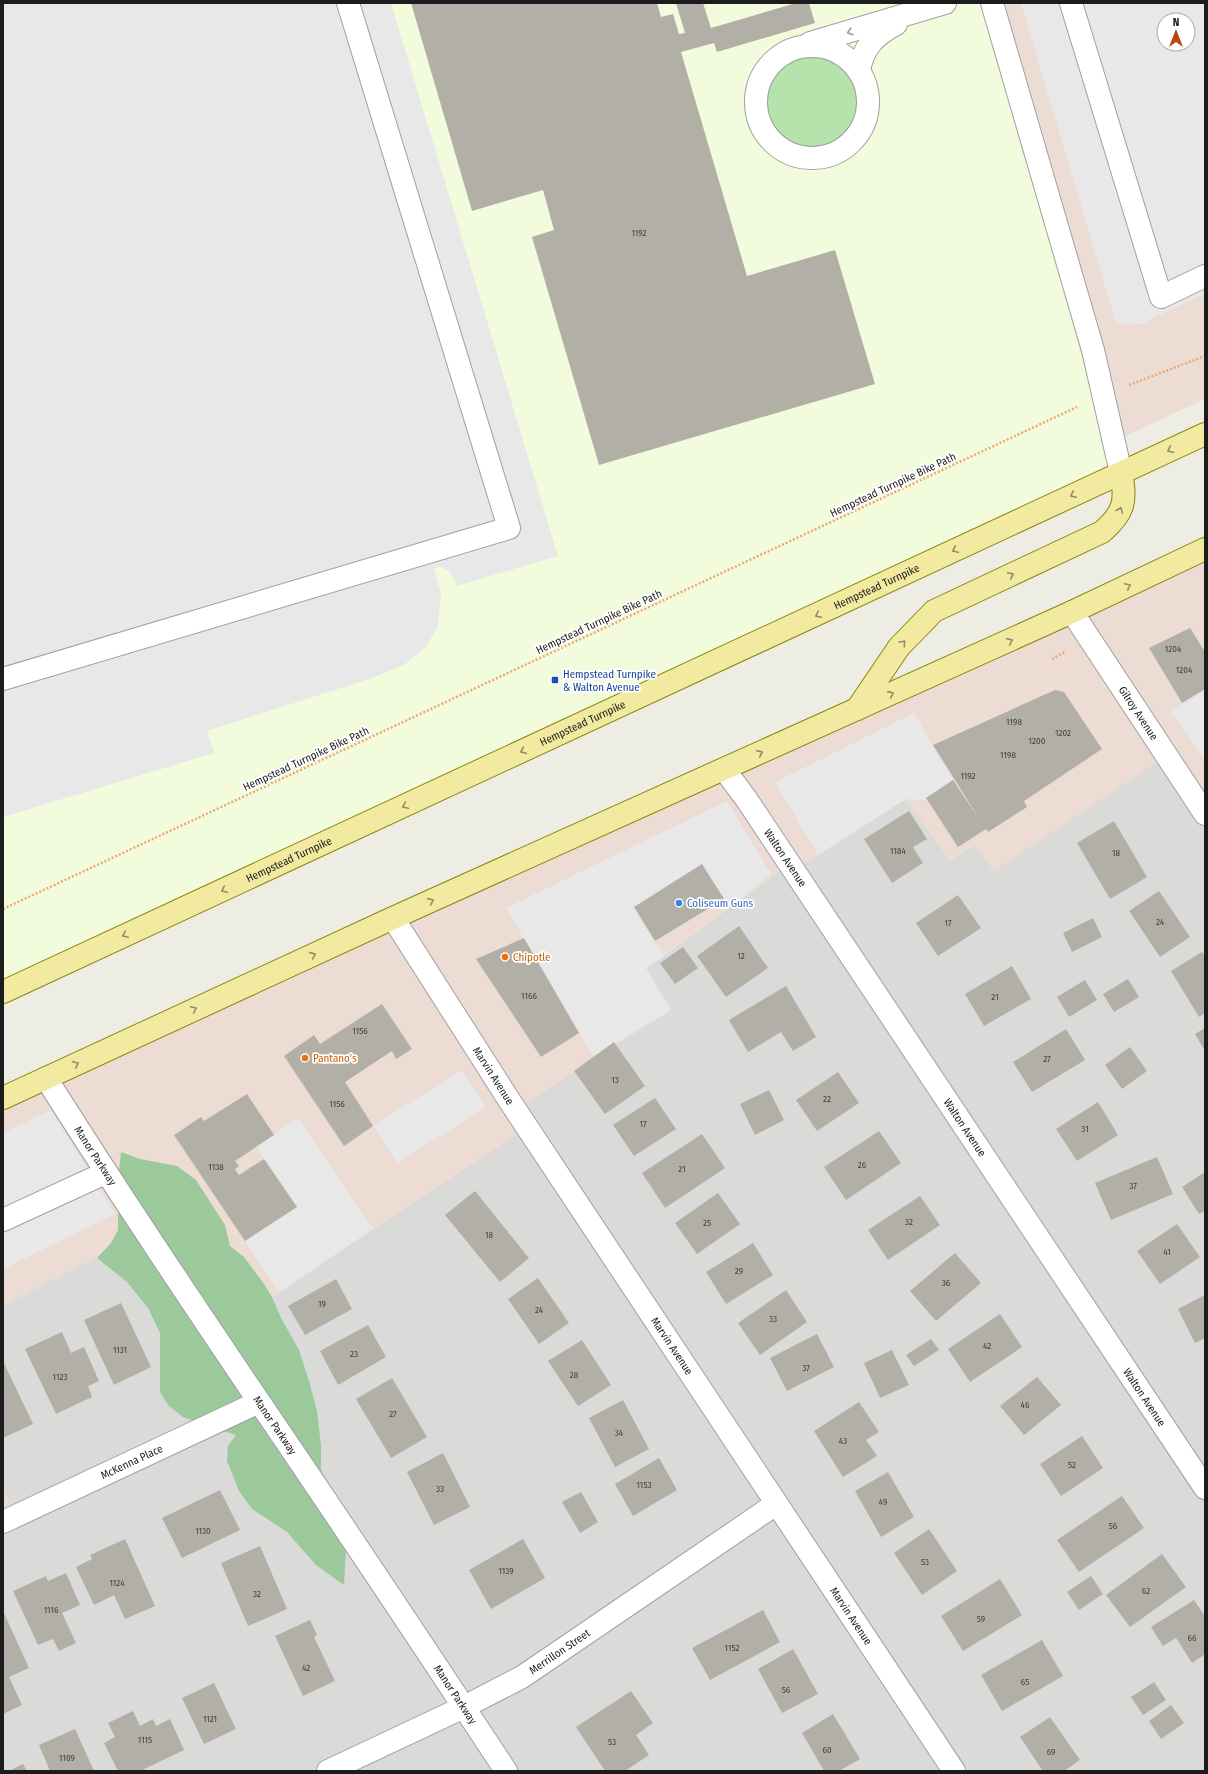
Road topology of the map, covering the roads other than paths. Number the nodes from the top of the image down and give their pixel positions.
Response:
1 (348, 3) edge
2 (992, 3) edge
3 (1071, 3) edge
4 (936, 6) edge
5 (799, 46) junction
6 (860, 70) junction
7 (1205, 276) edge
8 (1205, 434) edge
9 (1121, 473) junction
10 (1205, 550) edge
11 (1072, 612) junction
12 (3, 679) edge
13 (857, 710) junction
14 (724, 769) junction
15 (1205, 814) edge
16 (393, 918) junction
17 (3, 992) edge
18 (46, 1078) junction
19 (3, 1098) edge
20 (106, 1173) junction
21 (3, 1220) edge
22 (260, 1402) junction
23 (1205, 1488) edge
24 (776, 1504) junction
25 (3, 1522) edge
26 (464, 1707) junction
27 (328, 1771) edge
28 (506, 1771) edge
29 (954, 1771) edge

1 - 12 street
2 - 9 street
3 - 7 street
4 -> 5 street
4 - 6 street
5 - 6 street
5 - 6 street
8 -> 9 main road, Hempstead Turnpike
13 -> 9 main road
9 -> 17 main road, Hempstead Turnpike
11 -> 10 main road
13 -> 11 main road
11 - 15 street, Gilroy Avenue
14 -> 13 main road
16 -> 14 main road
14 - 23 street, Walton Avenue
18 -> 16 main road
16 - 24 street, Marvin Avenue
18 - 19 main road
18 - 20 street, Manor Parkway
20 - 21 street
20 - 22 street, Manor Parkway
22 - 25 street, McKenna Place
22 - 26 street, Manor Parkway
24 - 26 street, Merrillon Street
24 - 29 street, Marvin Avenue
26 - 27 street, Merrillon Street
26 - 28 street, Manor Parkway

